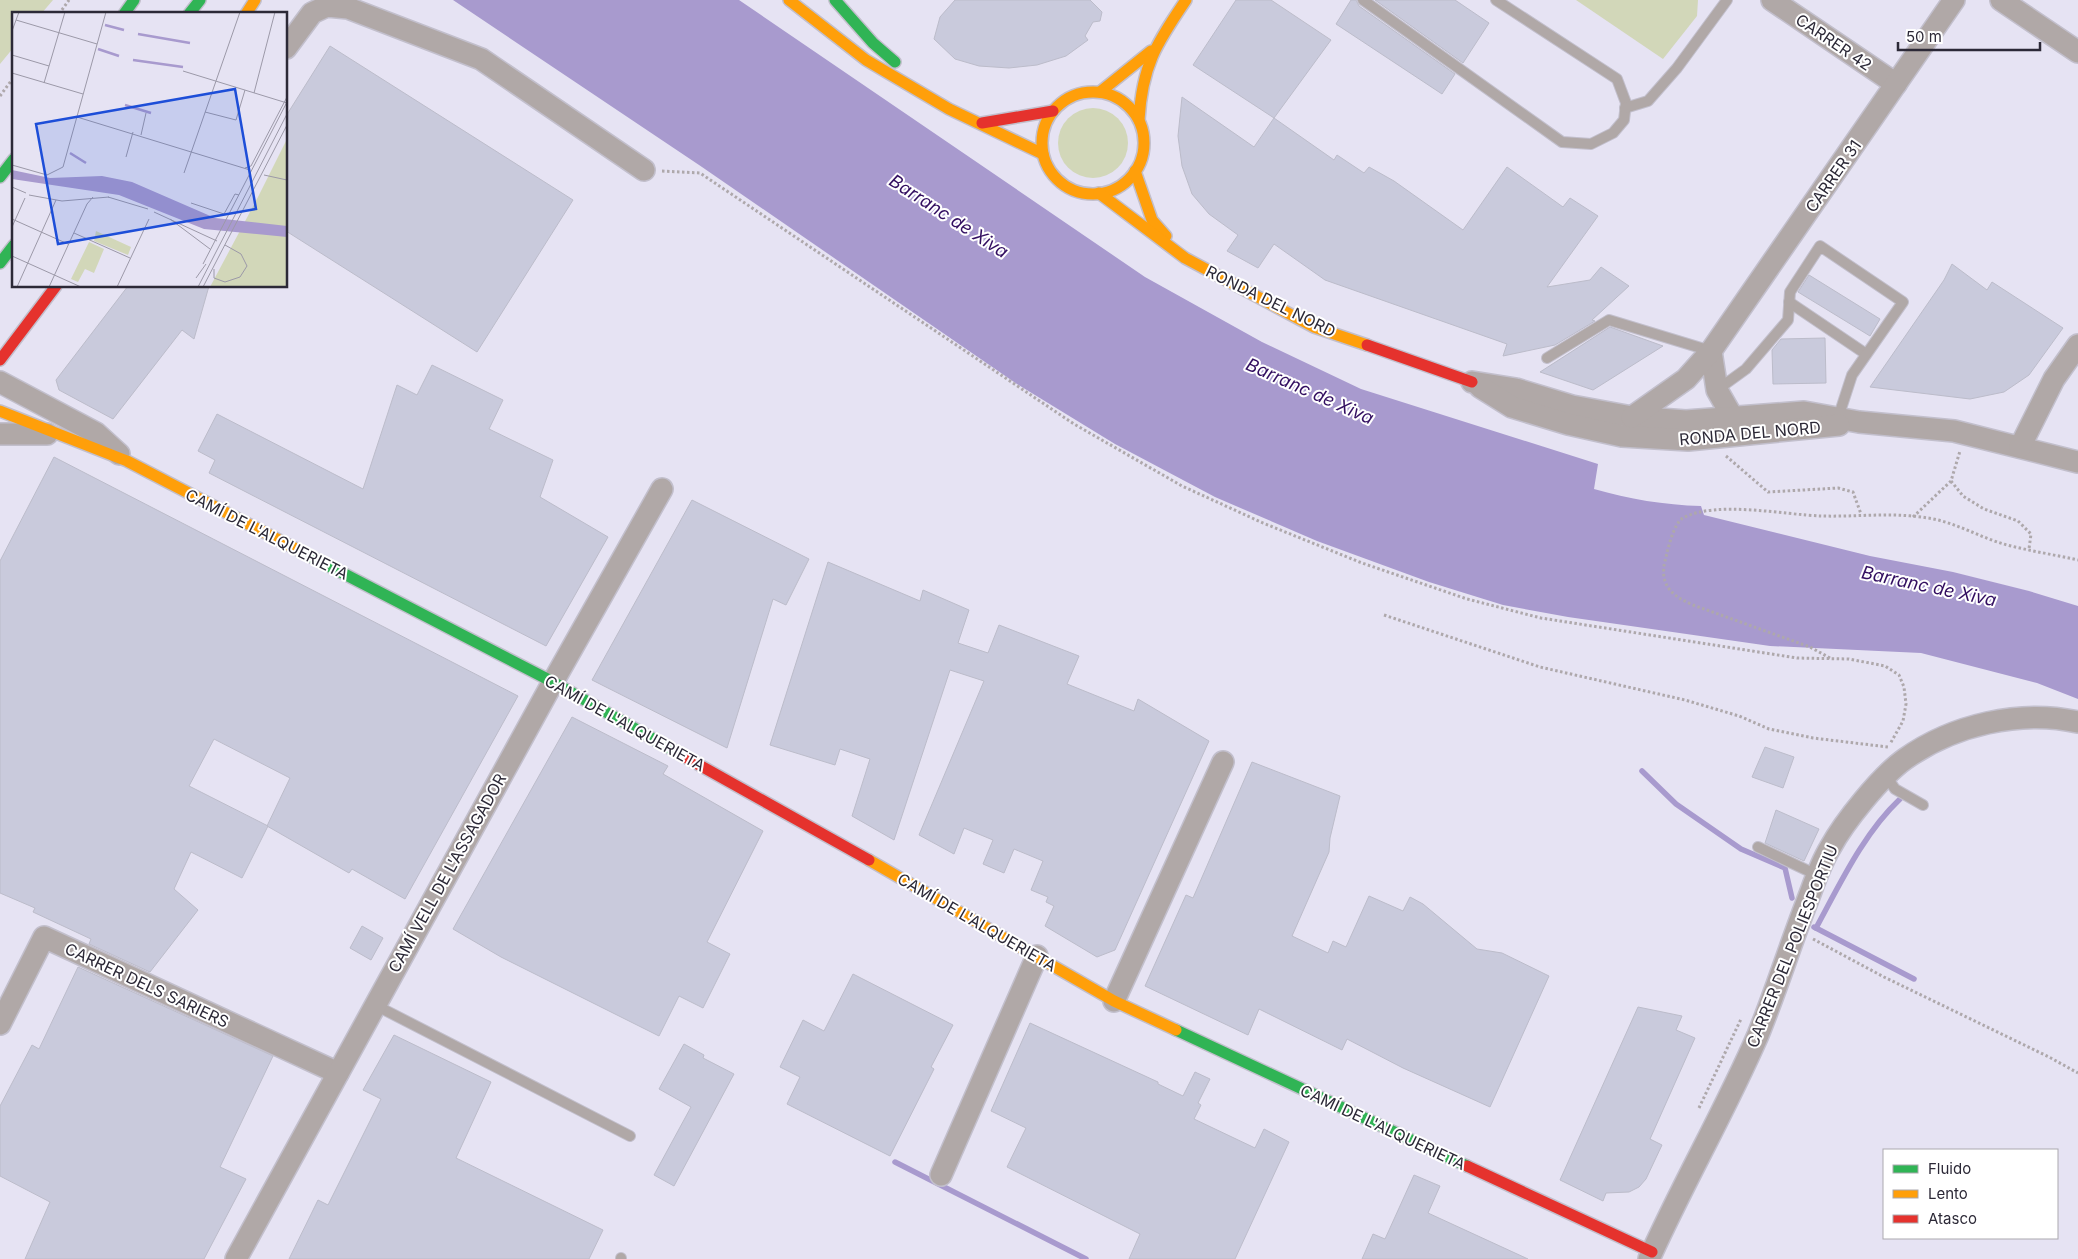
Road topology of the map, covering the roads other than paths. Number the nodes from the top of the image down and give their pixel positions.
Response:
1 (134, 0) edge
2 (200, 0) edge
3 (255, 0) edge
4 (790, 0) edge
5 (835, 0) edge
6 (1186, 0) edge
7 (1363, 0) edge
8 (1496, 0) edge
9 (1727, 0) edge
10 (1772, 0) edge
11 (1954, 0) edge
12 (2001, 0) edge
13 (125, 12) edge
14 (191, 12) edge
15 (247, 12) edge
16 (288, 45) edge
17 (1152, 51) junction
18 (2078, 52) edge
19 (1896, 84) junction
20 (1100, 92) junction
21 (1625, 108) junction
22 (949, 109) junction
23 (1053, 111) junction
24 (1139, 120) junction
25 (982, 122) junction
26 (1043, 154) junction
27 (12, 162) edge
28 (644, 170) road end
29 (1135, 171) junction
30 (0, 177) edge
31 (1099, 193) junction
32 (12, 248) edge
33 (1184, 258) junction
34 (0, 263) edge
35 (54, 288) edge
36 (1789, 302) junction
37 (2078, 345) edge
38 (1712, 351) junction
39 (1866, 354) junction
40 (1547, 358) dead end
41 (0, 360) edge
42 (0, 382) edge
43 (1472, 382) junction
44 (1717, 390) junction
45 (0, 412) edge
46 (1632, 417) junction
47 (1733, 418) junction
48 (1838, 418) junction
49 (1858, 422) junction
50 (0, 434) edge
51 (62, 435) junction
52 (2020, 447) junction
53 (127, 461) junction
54 (2078, 462) edge
55 (662, 489) dead end
56 (552, 682) junction
57 (2078, 722) edge
58 (1223, 762) dead end
59 (1886, 776) junction
60 (1923, 805) dead end
61 (1758, 847) dead end
62 (1818, 875) junction
63 (1037, 956) junction
64 (1114, 1001) junction
65 (375, 1005) junction
66 (0, 1024) edge
67 (338, 1073) junction
68 (630, 1136) dead end
69 (941, 1175) dead end
70 (1650, 1256) edge
71 (236, 1259) edge

1 - 13 main road
2 - 14 main road
3 - 15 main road
4 - 22 main road
5 - 22 main road
6 - 17 main road
7 - 21 lane
8 - 21 lane
9 - 21 lane
10 - 19 street, CARRER 42
11 - 19 street, CARRER 31
12 - 18 street
16 - 28 street
17 - 20 main road
17 - 24 main road
19 - 38 street, CARRER 31
20 - 23 main road
20 - 24 main road
22 - 25 main road
23 - 25 main road
23 - 26 main road
24 - 29 main road
25 - 26 main road
26 - 31 main road
27 - 30 main road
29 - 31 main road
29 - 33 main road, RONDA DEL NORD
31 - 33 main road, RONDA DEL NORD
32 - 34 main road
33 - 43 main road, RONDA DEL NORD
35 - 41 main road
36 - 39 lane
36 - 39 lane
36 - 44 lane
37 - 52 street
38 - 40 lane
38 - 44 street
38 - 46 street, CARRER 31
39 - 48 lane
42 - 53 street, CAMÍ DE L'ALQUERIETA
43 - 46 street, RONDA DEL NORD
43 - 49 street, RONDA DEL NORD
44 - 47 street
45 - 51 main road, CAMÍ DE L'ALQUERIETA
46 - 47 street, RONDA DEL NORD
47 - 48 street, RONDA DEL NORD
48 - 49 street, RONDA DEL NORD
49 - 52 street, RONDA DEL NORD
50 - 51 street
51 - 53 main road, CAMÍ DE L'ALQUERIETA
52 - 54 street, RONDA DEL NORD
53 - 56 main road, CAMÍ DE L'ALQUERIETA
55 - 56 street, CAMÍ VELL DE L'ASSAGADOR
56 - 63 main road, CAMÍ DE L'ALQUERIETA
56 - 65 street, CAMÍ VELL DE L'ASSAGADOR
57 - 59 street, CARRER DEL POLIESPORTIU
58 - 64 street
59 - 60 lane
59 - 62 street, CARRER DEL POLIESPORTIU
61 - 62 lane
62 - 70 street, CARRER DEL POLIESPORTIU
63 - 64 main road, CAMÍ DE L'ALQUERIETA
63 - 69 street
64 - 70 main road, CAMÍ DE L'ALQUERIETA
65 - 67 street, CAMÍ VELL DE L'ASSAGADOR
65 - 68 lane
66 - 67 street, CARRER DELS SARIERS
67 - 71 street, CAMÍ VELL DE L'ASSAGADOR

